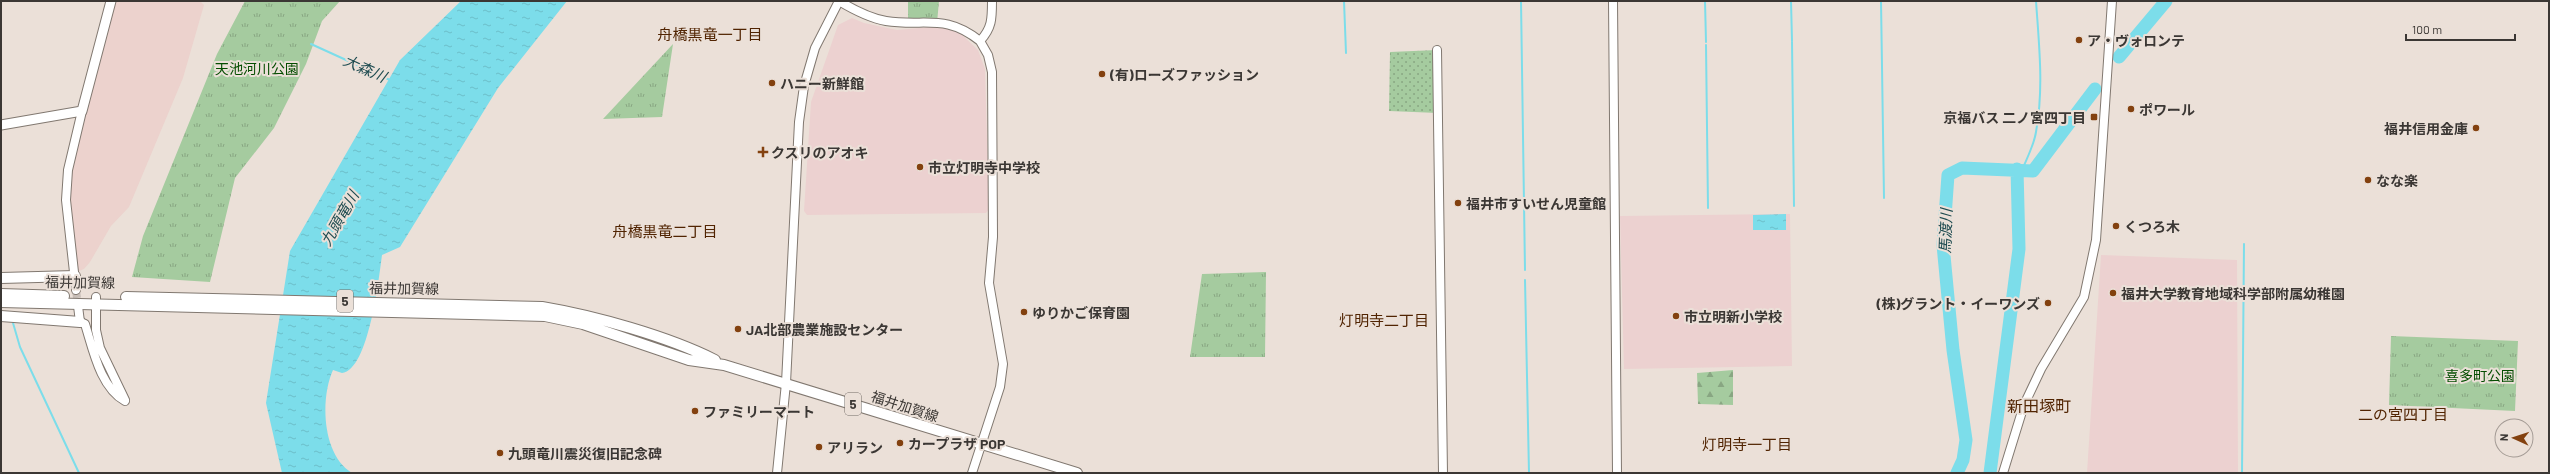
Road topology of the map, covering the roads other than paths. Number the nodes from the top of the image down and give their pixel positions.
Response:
1 (111, 1) edge
2 (839, 1) edge
3 (992, 1) edge
4 (1613, 1) edge
5 (2112, 1) edge
6 (980, 41) junction
7 (1437, 50) dead end
8 (82, 111) junction
9 (1, 125) edge
10 (75, 276) junction
11 (1, 278) edge
12 (76, 290) tunnel mouth
13 (1, 294) edge
14 (98, 299) junction
15 (1, 302) edge
16 (78, 306) tunnel mouth
17 (1, 316) edge
18 (80, 322) junction
19 (786, 383) junction
20 (982, 445) junction
21 (777, 473) edge
22 (972, 473) edge
23 (1077, 473) edge
24 (1443, 473) edge
25 (1618, 473) edge
26 (2003, 473) edge

1 - 8 main road
2 - 6 street
2 - 19 street
3 - 6 street
4 - 25 street
5 - 26 street
6 - 20 street
7 - 24 street
8 - 9 main road
8 - 10 street
10 - 11 main road
10 - 12 street
13 - 14 main road, 福井加賀線 / 5
14 - 15 main road, 福井加賀線 / 5
14 - 18 street
14 - 19 main road, 福井加賀線 / 5
16 - 18 street
17 - 18 main road
19 - 20 main road, 福井加賀線 / 5
19 - 21 street
20 - 22 street
20 - 23 main road, 福井加賀線 / 5

